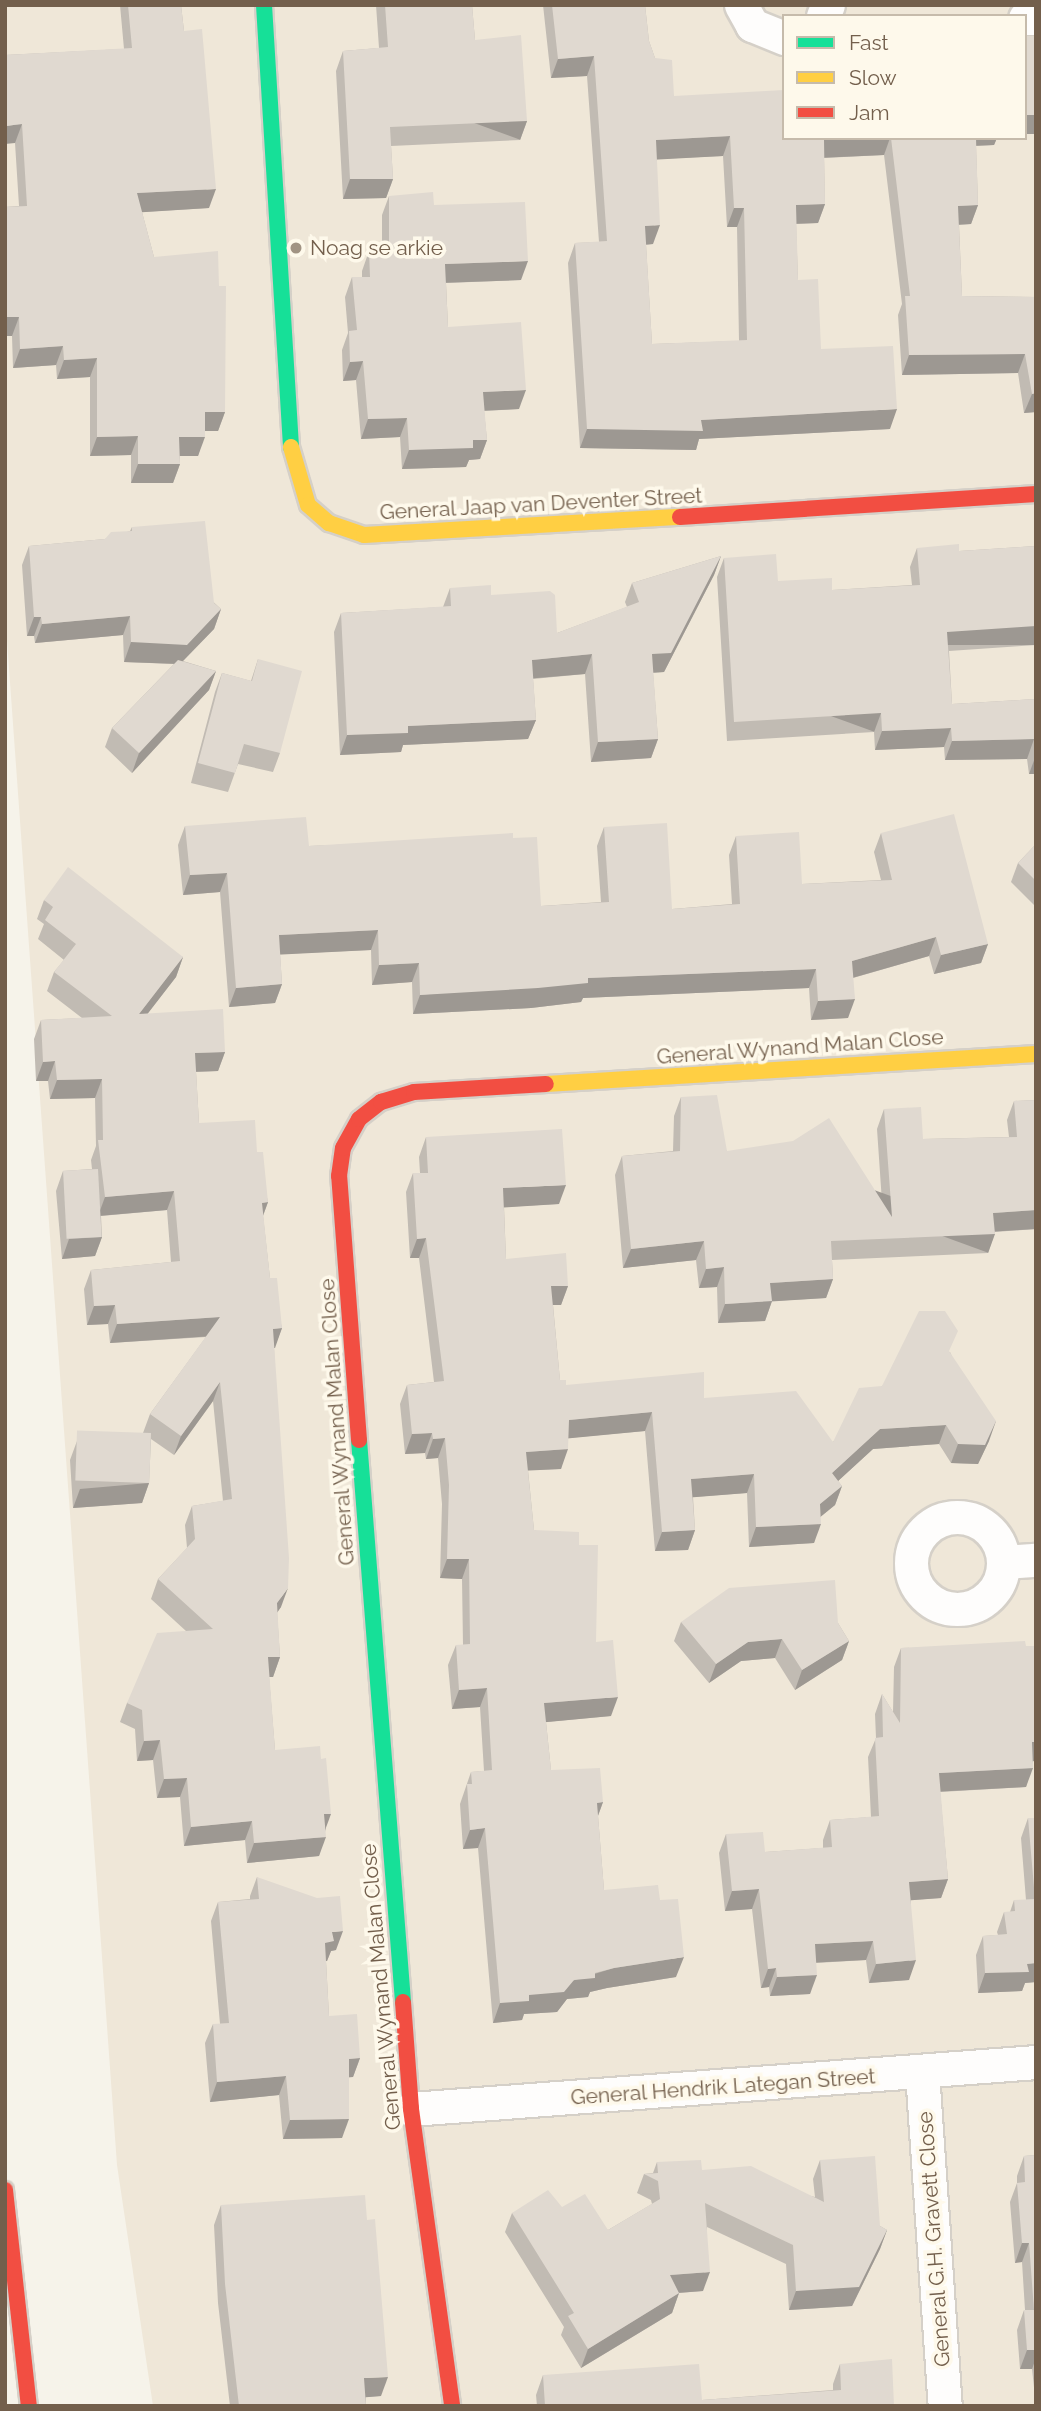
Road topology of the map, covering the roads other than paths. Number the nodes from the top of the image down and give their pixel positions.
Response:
1 (264, 5) edge
2 (741, 5) edge
3 (782, 37) edge
4 (1036, 494) edge
5 (1036, 1054) edge
6 (1036, 2062) edge
7 (922, 2072) junction
8 (411, 2109) junction
9 (5, 2190) edge
10 (29, 2406) edge
11 (452, 2406) edge
12 (945, 2406) edge

1 - 4 street, General Jaap van Deventer Street
2 - 3 street
5 - 8 street, General Wynand Malan Close
6 - 7 street, General Hendrik Lategan Street
7 - 8 street, General Hendrik Lategan Street
7 - 12 street, General G.H. Gravett Close
8 - 11 street, General Wynand Malan Close
9 - 10 street

